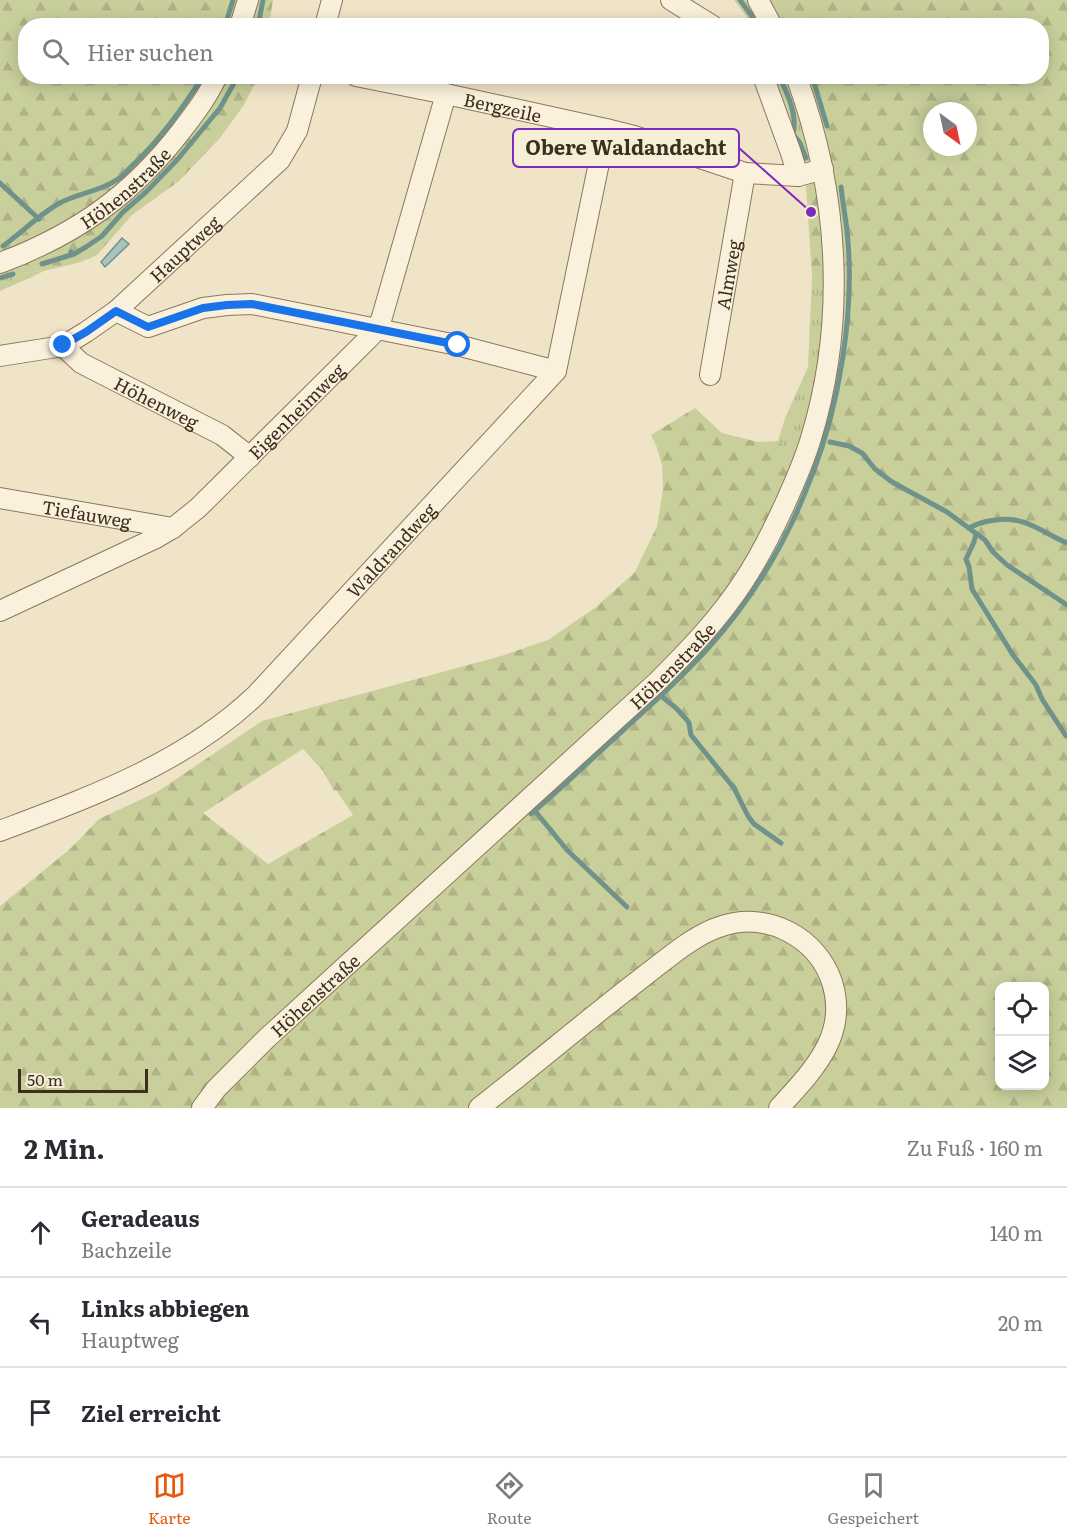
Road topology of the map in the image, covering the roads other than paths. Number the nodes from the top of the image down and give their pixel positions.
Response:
1 (248, 0) edge
2 (332, 0) edge
3 (671, 0) edge
4 (758, 0) edge
5 (242, 18) edge
6 (327, 18) edge
7 (700, 18) edge
8 (768, 18) edge
9 (214, 84) edge
10 (310, 84) edge
11 (396, 84) edge
12 (766, 84) edge
13 (799, 84) edge
14 (446, 94) junction
15 (606, 129) junction
16 (823, 169) junction
17 (745, 173) junction
18 (798, 176) junction
19 (0, 263) edge
20 (116, 311) junction
21 (377, 329) junction
22 (63, 345) junction
23 (0, 356) edge
24 (556, 371) junction
25 (710, 375) dead end
26 (250, 457) junction
27 (0, 498) edge
28 (173, 528) junction
29 (0, 611) edge
30 (0, 831) edge
31 (204, 1104) edge
32 (479, 1108) edge
33 (779, 1108) edge

1 - 5 street
2 - 6 street
3 - 7 street
4 - 8 street
9 - 19 street, Höhenstraße
10 - 20 street, Hauptweg
11 - 14 street, Bergzeile
12 - 18 street
13 - 16 street, Höhenstraße
14 - 15 street, Bergzeile
14 - 21 street, Eigenheimweg
15 - 17 street, Bergzeile
15 - 24 street
16 - 18 street, Bergzeile
16 - 31 street, Höhenstraße
17 - 18 street, Bergzeile
17 - 25 street, Almweg
20 - 21 street
20 - 22 street, Hauptweg
21 - 24 street
21 - 26 street, Eigenheimweg
22 - 23 street, Hauptweg
22 - 26 street, Höhenweg
24 - 30 street, Waldrandweg
26 - 28 street, Eigenheimweg
27 - 28 street, Tiefauweg
28 - 29 street, Eigenheimweg
32 - 33 street

